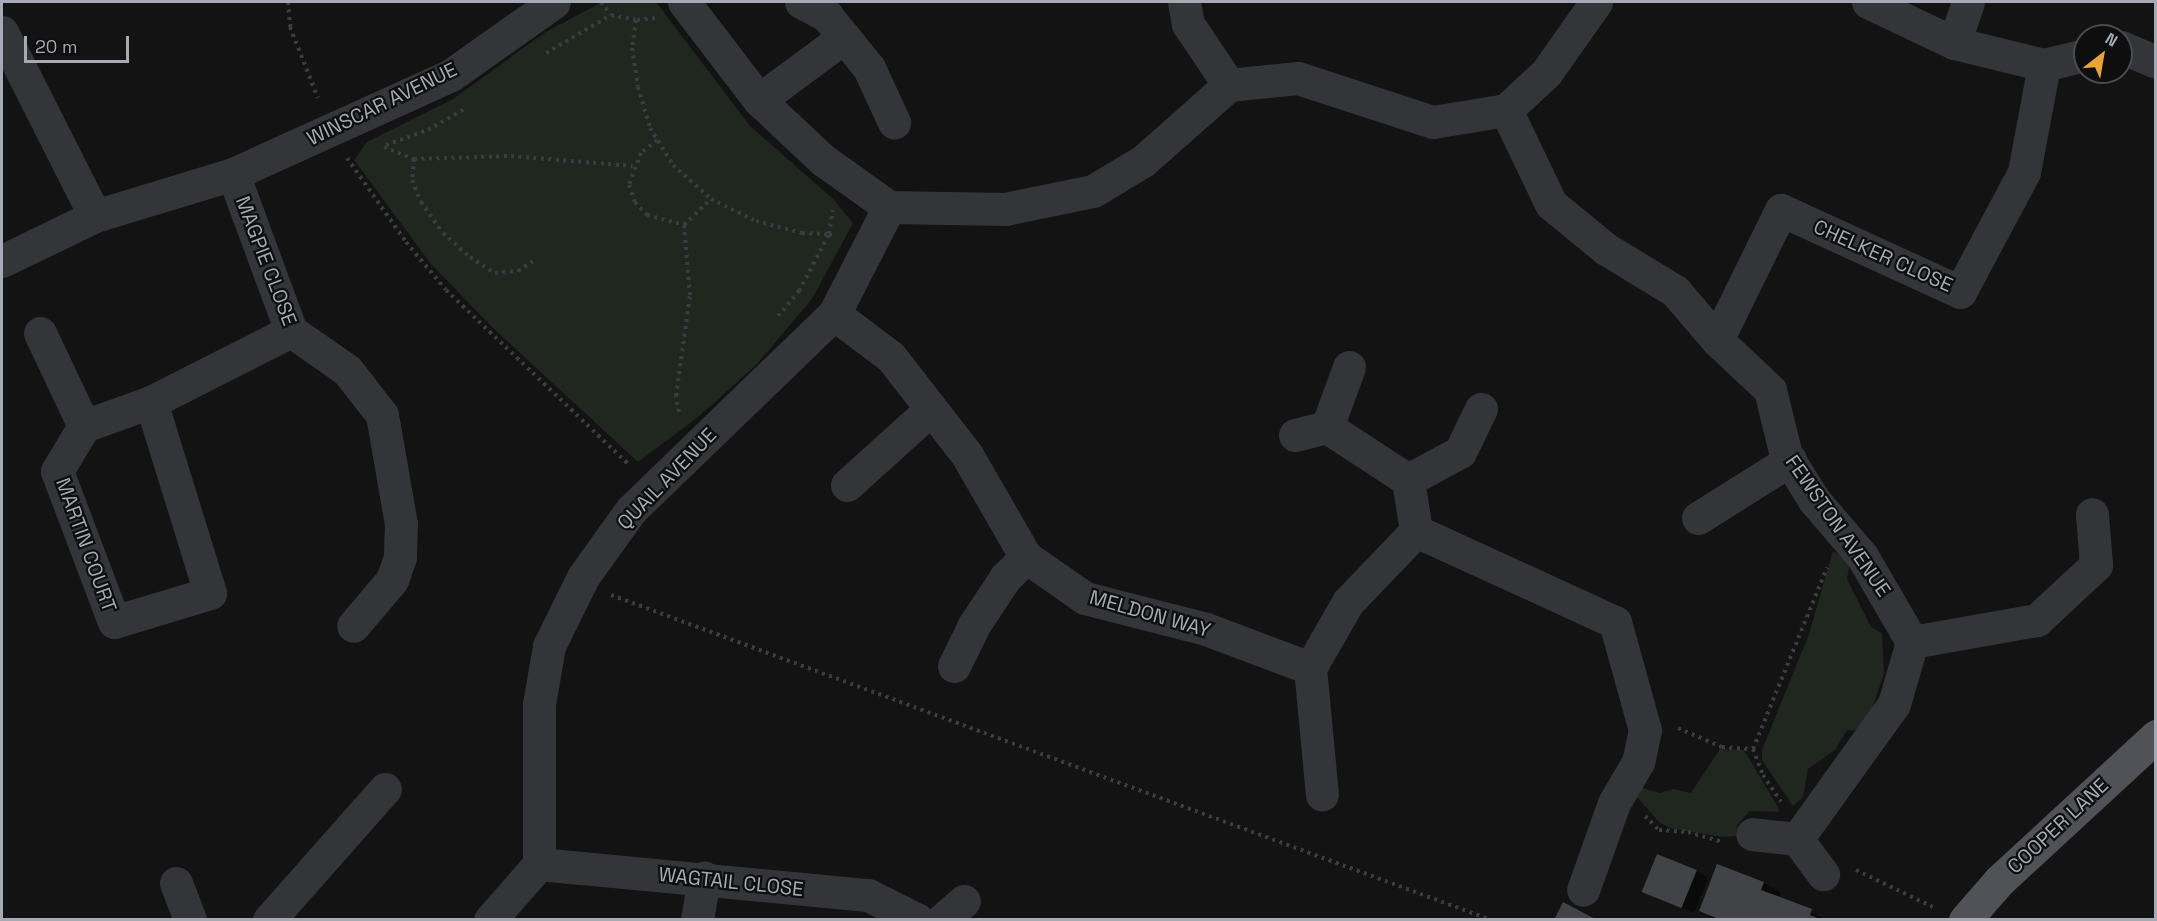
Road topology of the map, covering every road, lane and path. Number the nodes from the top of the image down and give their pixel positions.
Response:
1 (288, 2) edge
2 (554, 2) edge
3 (601, 2) edge
4 (801, 2) edge
5 (1184, 2) edge
6 (1596, 2) edge
7 (1868, 2) edge
8 (1968, 2) edge
9 (687, 6) edge
10 (611, 15) junction
11 (636, 20) junction
12 (2, 32) edge
13 (844, 37) junction
14 (1954, 43) junction
15 (2133, 52) edge
16 (539, 58) dead end
17 (2073, 58) edge
18 (2156, 62) edge
19 (2044, 65) junction
20 (11, 71) edge
21 (1229, 85) junction
22 (759, 100) junction
23 (471, 105) dead end
24 (1506, 110) junction
25 (894, 122) dead end
26 (330, 130) junction
27 (657, 140) junction
28 (381, 146) junction
29 (375, 147) dead end
30 (354, 152) dead end
31 (414, 159) junction
32 (633, 166) junction
33 (835, 169) junction
34 (233, 174) junction
35 (711, 199) junction
36 (889, 207) junction
37 (95, 216) junction
38 (684, 225) junction
39 (829, 234) junction
40 (535, 260) dead end
41 (2, 261) edge
42 (834, 314) junction
43 (775, 319) dead end
44 (291, 332) junction
45 (40, 333) dead end
46 (1717, 340) junction
47 (1349, 367) dead end
48 (151, 402) junction
49 (687, 404) dead end
50 (931, 408) junction
51 (1481, 409) dead end
52 (679, 412) junction
53 (677, 423) dead end
54 (84, 426) junction
55 (1327, 427) junction
56 (1295, 435) dead end
57 (1790, 460) junction
58 (636, 471) dead end
59 (1408, 480) junction
60 (847, 485) dead end
61 (2092, 514) dead end
62 (1698, 518) dead end
63 (1840, 530) junction
64 (1416, 531) junction
65 (1026, 556) junction
66 (580, 584) junction
67 (353, 626) dead end
68 (1912, 642) junction
69 (954, 666) dead end
70 (1310, 668) junction
71 (1641, 713) junction
72 (2156, 736) edge
73 (1753, 749) junction
74 (386, 789) dead end
75 (1322, 794) dead end
76 (1618, 797) junction
77 (1752, 834) joint
78 (1797, 839) junction
79 (538, 864) junction
80 (1823, 874) joint
81 (704, 878) junction
82 (176, 883) dead end
83 (1584, 890) dead end
84 (1952, 914) edge
85 (190, 920) edge
86 (269, 920) edge
87 (490, 920) edge
88 (697, 920) edge
89 (918, 920) edge
90 (1491, 920) edge

1 - 26 path
2 - 26 street, WINSCAR AVENUE
3 - 10 path
4 - 13 street
5 - 21 street
6 - 24 street
7 - 14 street
8 - 14 street
9 - 11 path
9 - 22 street
10 - 11 path
10 - 16 path
11 - 27 path
12 - 20 street
13 - 22 street
13 - 25 street
14 - 19 street
15 - 18 street
17 - 19 street
19 - 46 street, CHELKER CLOSE
20 - 37 street
21 - 24 street
21 - 36 street
22 - 33 street
23 - 28 path
24 - 46 street, FEWSTON AVENUE
26 - 34 street, WINSCAR AVENUE
27 - 32 path
27 - 35 path
28 - 29 path
28 - 31 path
30 - 58 path
31 - 32 path
31 - 40 path
32 - 38 path
33 - 36 street
33 - 39 path
34 - 37 street, WINSCAR AVENUE
34 - 44 street, MAGPIE CLOSE
35 - 38 path
35 - 39 path
36 - 42 street, QUAIL AVENUE
37 - 41 street, WINSCAR AVENUE
38 - 52 path
39 - 43 path
42 - 50 street, MELDON WAY
42 - 66 street, QUAIL AVENUE
44 - 48 street
44 - 67 street, MAGPIE CLOSE
45 - 54 street
46 - 57 street, FEWSTON AVENUE
47 - 55 street
48 - 54 street
48 - 54 street, MARTIN COURT
49 - 52 path
50 - 60 street
50 - 65 street, MELDON WAY
51 - 59 street
52 - 53 path
55 - 56 street
55 - 59 street
57 - 62 street
57 - 63 street, FEWSTON AVENUE
59 - 64 street
61 - 68 street
63 - 68 street, FEWSTON AVENUE
63 - 73 path
64 - 70 street
64 - 71 street
65 - 69 street
65 - 70 street, MELDON WAY
66 - 79 street, QUAIL AVENUE
66 - 90 path
68 - 78 street
70 - 75 street
71 - 73 path
71 - 76 street
72 - 84 main road, COOPER LANE
73 - 78 path
74 - 86 street
76 - 77 path
76 - 83 street
77 - 78 street
78 - 80 street
79 - 81 street, WAGTAIL CLOSE
79 - 87 street
80 - 84 path
81 - 88 street
81 - 89 street, WAGTAIL CLOSE
82 - 85 street

